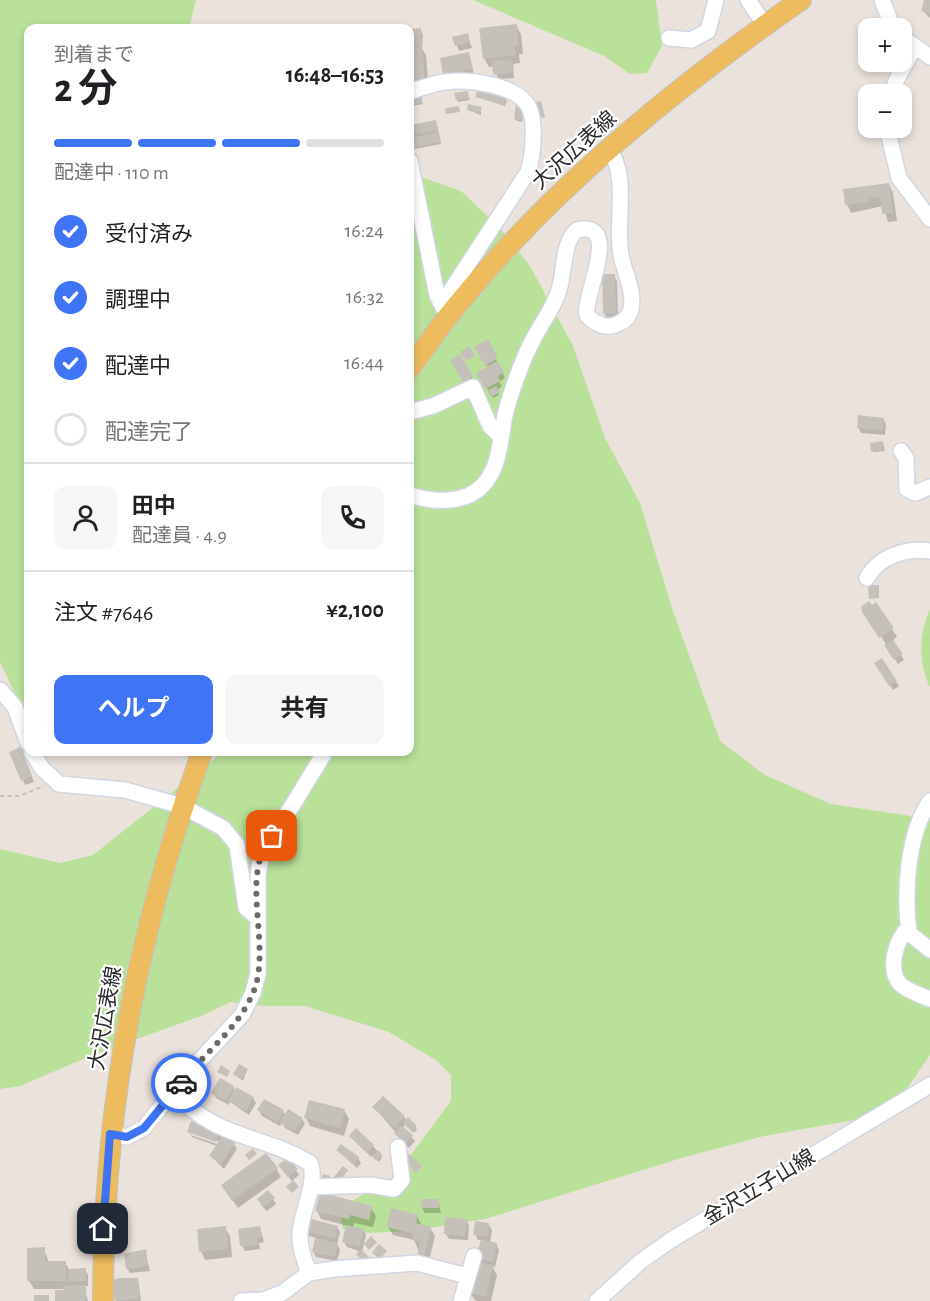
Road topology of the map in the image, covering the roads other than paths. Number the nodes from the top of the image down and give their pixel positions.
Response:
1 (716, 0) edge
2 (748, 0) edge
3 (801, 0) edge
4 (882, 0) edge
5 (889, 18) edge
6 (765, 25) junction
7 (669, 38) dead end
8 (914, 48) joint
9 (930, 57) edge
10 (895, 84) edge
11 (414, 90) edge
12 (889, 138) edge
13 (610, 150) junction
14 (414, 178) edge
15 (930, 219) edge
16 (445, 308) junction
17 (414, 361) edge
18 (414, 411) edge
19 (500, 436) junction
20 (901, 451) dead end
21 (930, 487) edge
22 (414, 496) edge
23 (930, 551) edge
24 (867, 578) dead end
25 (0, 690) edge
26 (24, 732) edge
27 (34, 756) edge
28 (201, 756) edge
29 (323, 756) edge
30 (930, 801) edge
31 (182, 806) junction
32 (258, 918) junction
33 (909, 927) junction
34 (930, 950) edge
35 (930, 999) edge
36 (930, 1084) edge
37 (174, 1092) junction
38 (110, 1134) junction
39 (398, 1148) dead end
40 (312, 1186) junction
41 (474, 1256) dead end
42 (309, 1273) junction
43 (467, 1276) junction
44 (103, 1301) edge
45 (241, 1301) edge
46 (461, 1301) edge
47 (597, 1301) edge

1 - 7 street
2 - 6 street
3 - 6 main road, 大沢広表線
4 - 5 street
6 - 13 main road, 大沢広表線
8 - 9 street
8 - 10 street
11 - 16 street
12 - 15 street
13 - 16 main road, 大沢広表線
13 - 19 street
14 - 16 street
16 - 17 main road, 大沢広表線
18 - 19 street
19 - 22 street
20 - 21 street
23 - 24 street
25 - 26 street
27 - 31 street
28 - 31 main road, 大沢広表線
29 - 32 street
30 - 33 street
31 - 32 street
31 - 38 main road, 大沢広表線
32 - 37 street
33 - 34 street
33 - 35 street
36 - 47 street, 金沢立子山線
37 - 38 street
37 - 40 street
38 - 44 main road, 大沢広表線
39 - 40 street
40 - 42 street
41 - 43 street
42 - 43 street
42 - 45 street
43 - 46 street

